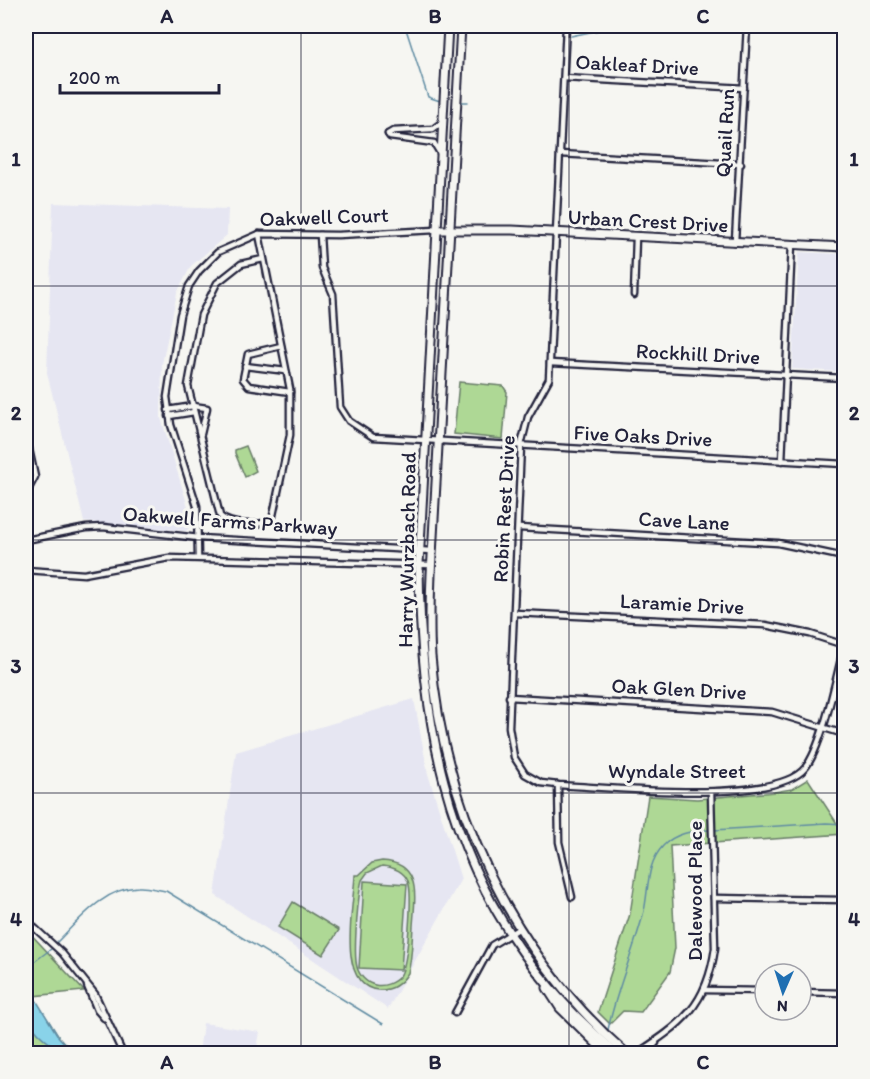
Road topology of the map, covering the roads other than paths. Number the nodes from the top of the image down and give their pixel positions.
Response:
1 (448, 26) edge
2 (461, 26) edge
3 (566, 26) edge
4 (747, 26) edge
5 (564, 78) junction
6 (744, 88) junction
7 (444, 117) junction
8 (413, 130) junction
9 (413, 140) junction
10 (560, 154) junction
11 (441, 157) junction
12 (741, 164) junction
13 (436, 230) junction
14 (449, 231) junction
15 (556, 232) junction
16 (259, 234) junction
17 (321, 235) junction
18 (636, 237) junction
19 (735, 242) junction
20 (792, 244) junction
21 (844, 247) edge
22 (263, 260) junction
23 (634, 295) dead end
24 (281, 346) junction
25 (550, 363) junction
26 (245, 366) junction
27 (286, 371) junction
28 (785, 375) junction
29 (844, 378) edge
30 (290, 392) junction
31 (193, 409) junction
32 (168, 413) junction
33 (201, 434) junction
34 (26, 435) edge
35 (425, 442) junction
36 (438, 443) junction
37 (521, 445) junction
38 (782, 461) junction
39 (844, 464) edge
40 (26, 494) edge
41 (519, 528) junction
42 (199, 538) junction
43 (26, 540) edge
44 (419, 551) junction
45 (432, 551) junction
46 (844, 557) edge
47 (198, 558) junction
48 (418, 564) junction
49 (431, 565) junction
50 (26, 570) edge
51 (515, 613) junction
52 (420, 637) junction
53 (430, 637) junction
54 (844, 646) edge
55 (431, 656) junction
56 (421, 657) junction
57 (509, 697) junction
58 (822, 727) junction
59 (844, 734) edge
60 (442, 737) junction
61 (434, 739) junction
62 (558, 785) junction
63 (711, 792) junction
64 (473, 840) junction
65 (465, 843) junction
66 (572, 897) dead end
67 (714, 898) junction
68 (844, 900) edge
69 (26, 920) edge
70 (520, 928) junction
71 (510, 933) junction
72 (542, 977) junction
73 (705, 990) junction
74 (753, 991) edge
75 (813, 992) edge
76 (844, 993) edge
77 (455, 1012) dead end
78 (657, 1041) junction
79 (123, 1053) edge
80 (607, 1053) edge
81 (617, 1053) edge
82 (627, 1053) edge
83 (636, 1053) edge
84 (645, 1053) edge

1 - 7 main road, Harry Wurzbach Road
2 - 14 main road, Harry Wurzbach Road
3 - 5 street, Robin Rest Drive
4 - 6 street, Quail Run
5 - 6 street, Oakleaf Drive
5 - 10 street, Robin Rest Drive
6 - 12 street, Quail Run
7 - 8 street
7 - 11 main road, Harry Wurzbach Road
8 - 9 street
8 - 9 street
9 - 11 street
10 - 12 street
10 - 15 street, Robin Rest Drive
11 - 13 main road, Harry Wurzbach Road
12 - 19 street, Quail Run
13 - 14 main road, Urban Crest Drive
13 - 17 street, Oakwell Court
13 - 35 main road, Harry Wurzbach Road
14 - 15 main road, Urban Crest Drive
14 - 36 main road, Harry Wurzbach Road
15 - 18 main road, Urban Crest Drive
15 - 25 street, Robin Rest Drive
16 - 17 street, Oakwell Court
16 - 22 street
16 - 32 street, Oakwell Court
17 - 35 street, Five Oaks Drive
18 - 19 main road, Urban Crest Drive
18 - 23 street
19 - 20 main road, Urban Crest Drive
20 - 21 main road, Urban Crest Drive
20 - 28 street
22 - 24 street
22 - 31 street
24 - 26 street
24 - 27 street
25 - 28 street, Rockhill Drive
25 - 37 street, Robin Rest Drive
26 - 27 street
26 - 30 street
27 - 30 street
28 - 29 street, Rockhill Drive
28 - 38 street
30 - 33 street
31 - 32 street
31 - 33 street
31 - 33 street
32 - 42 street, Oakwell Court
34 - 40 street
35 - 36 street, Five Oaks Drive
35 - 44 main road, Harry Wurzbach Road
36 - 37 street, Five Oaks Drive
36 - 45 main road, Harry Wurzbach Road
37 - 38 street, Five Oaks Drive
37 - 41 street, Robin Rest Drive
38 - 39 street, Five Oaks Drive
41 - 46 street, Cave Lane
41 - 51 street, Robin Rest Drive
42 - 43 street, Oakwell Farms Parkway
42 - 44 street, Oakwell Farms Parkway
42 - 47 street, Oakwell Court
44 - 45 street, Oakwell Farms Parkway
44 - 48 main road, Harry Wurzbach Road
45 - 49 main road, Harry Wurzbach Road
47 - 48 street, Oakwell Farms Parkway
47 - 50 street, Oakwell Farms Parkway
48 - 49 street, Oakwell Farms Parkway
48 - 52 main road, Harry Wurzbach Road
49 - 53 main road, Harry Wurzbach Road
51 - 54 street, Laramie Drive
51 - 57 street, Robin Rest Drive
52 - 53 street
52 - 56 main road, Harry Wurzbach Road
53 - 55 main road, Harry Wurzbach Road
54 - 58 street, Wyndale Street
55 - 56 street
55 - 60 main road, Harry Wurzbach Road
56 - 61 main road, Harry Wurzbach Road
57 - 58 street, Oak Glen Drive
57 - 62 street, Robin Rest Drive
58 - 59 street, Oak Glen Drive
58 - 63 street, Wyndale Street
60 - 61 street
60 - 64 main road, Harry Wurzbach Road
61 - 65 main road, Harry Wurzbach Road
62 - 63 street, Wyndale Street
62 - 66 street
63 - 67 street, Dalewood Place
64 - 65 street
64 - 70 main road, Harry Wurzbach Road
65 - 71 main road, Harry Wurzbach Road
67 - 68 street
67 - 73 street, Dalewood Place
69 - 79 street
70 - 71 street
70 - 82 main road, Harry Wurzbach Road
71 - 72 main road, Harry Wurzbach Road
71 - 77 street
72 - 80 main road
72 - 81 main road, Harry Wurzbach Road
73 - 74 street
73 - 78 street, Dalewood Place
75 - 76 street
78 - 83 street, Dalewood Place
78 - 84 street, Dalewood Place

